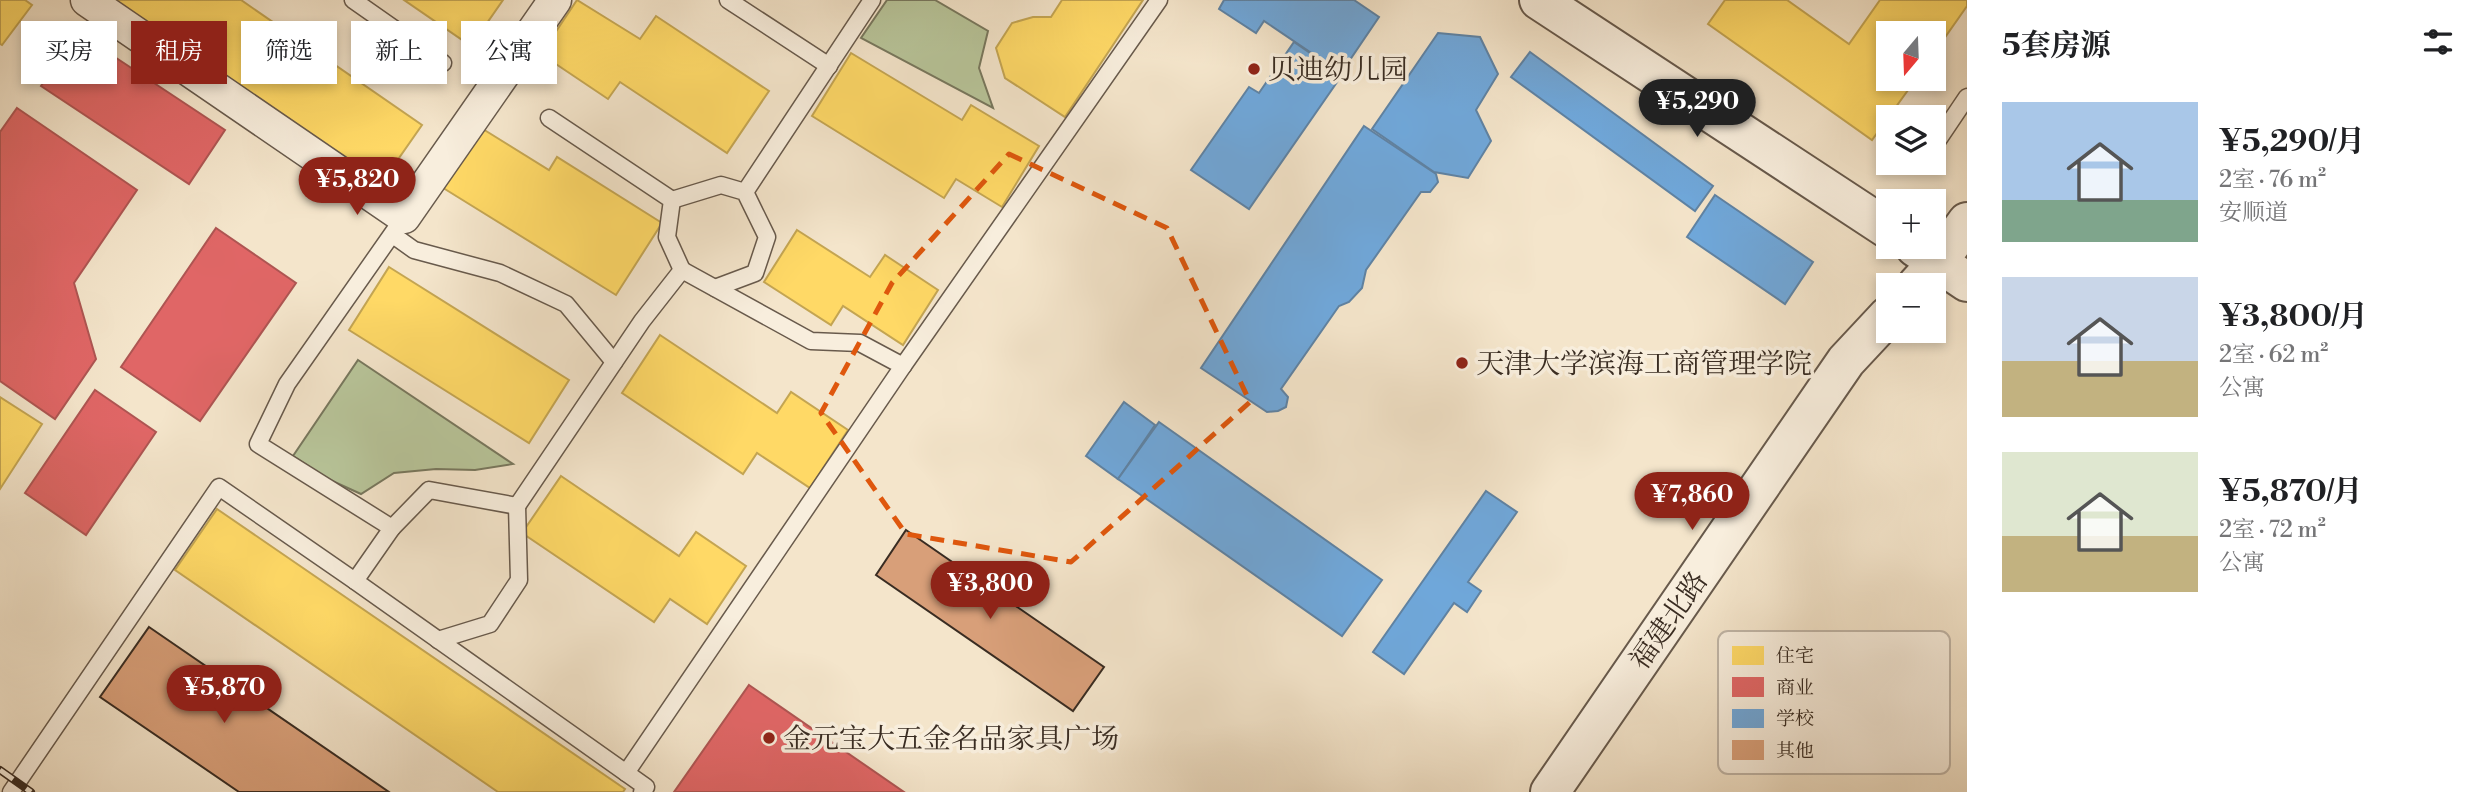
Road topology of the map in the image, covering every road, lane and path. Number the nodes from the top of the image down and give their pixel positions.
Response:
1 (87, 0) edge
2 (353, 0) edge
3 (555, 0) edge
4 (728, 0) edge
5 (872, 0) edge
6 (1159, 0) edge
7 (1539, 0) edge
8 (383, 21) edge
9 (829, 66) junction
10 (1967, 96) edge
11 (549, 118) dead end
12 (1946, 128) edge
13 (746, 192) junction
14 (672, 200) junction
15 (1876, 221) edge
16 (1967, 222) edge
17 (398, 226) junction
18 (1934, 269) edge
19 (682, 270) junction
20 (715, 288) junction
21 (1876, 329) edge
22 (614, 362) junction
23 (903, 366) junction
24 (517, 506) junction
25 (392, 528) junction
26 (355, 581) junction
27 (438, 640) junction
28 (626, 773) junction
29 (11, 792) edge
30 (642, 792) edge
31 (1550, 792) edge

1 - 17 street
2 - 8 lane
3 - 17 street
4 - 9 lane
5 - 9 lane
6 - 23 lane
7 - 15 street
9 - 13 lane
10 - 12 lane
11 - 14 lane
13 - 14 lane
13 - 20 lane
14 - 19 lane
16 - 18 street
17 - 22 lane
17 - 25 lane
19 - 20 lane
19 - 22 lane
20 - 23 lane
21 - 31 street, 福建北路
22 - 24 lane
23 - 28 lane
24 - 25 lane
24 - 27 lane
25 - 26 lane
26 - 27 lane
26 - 29 lane
27 - 28 lane
28 - 30 lane

